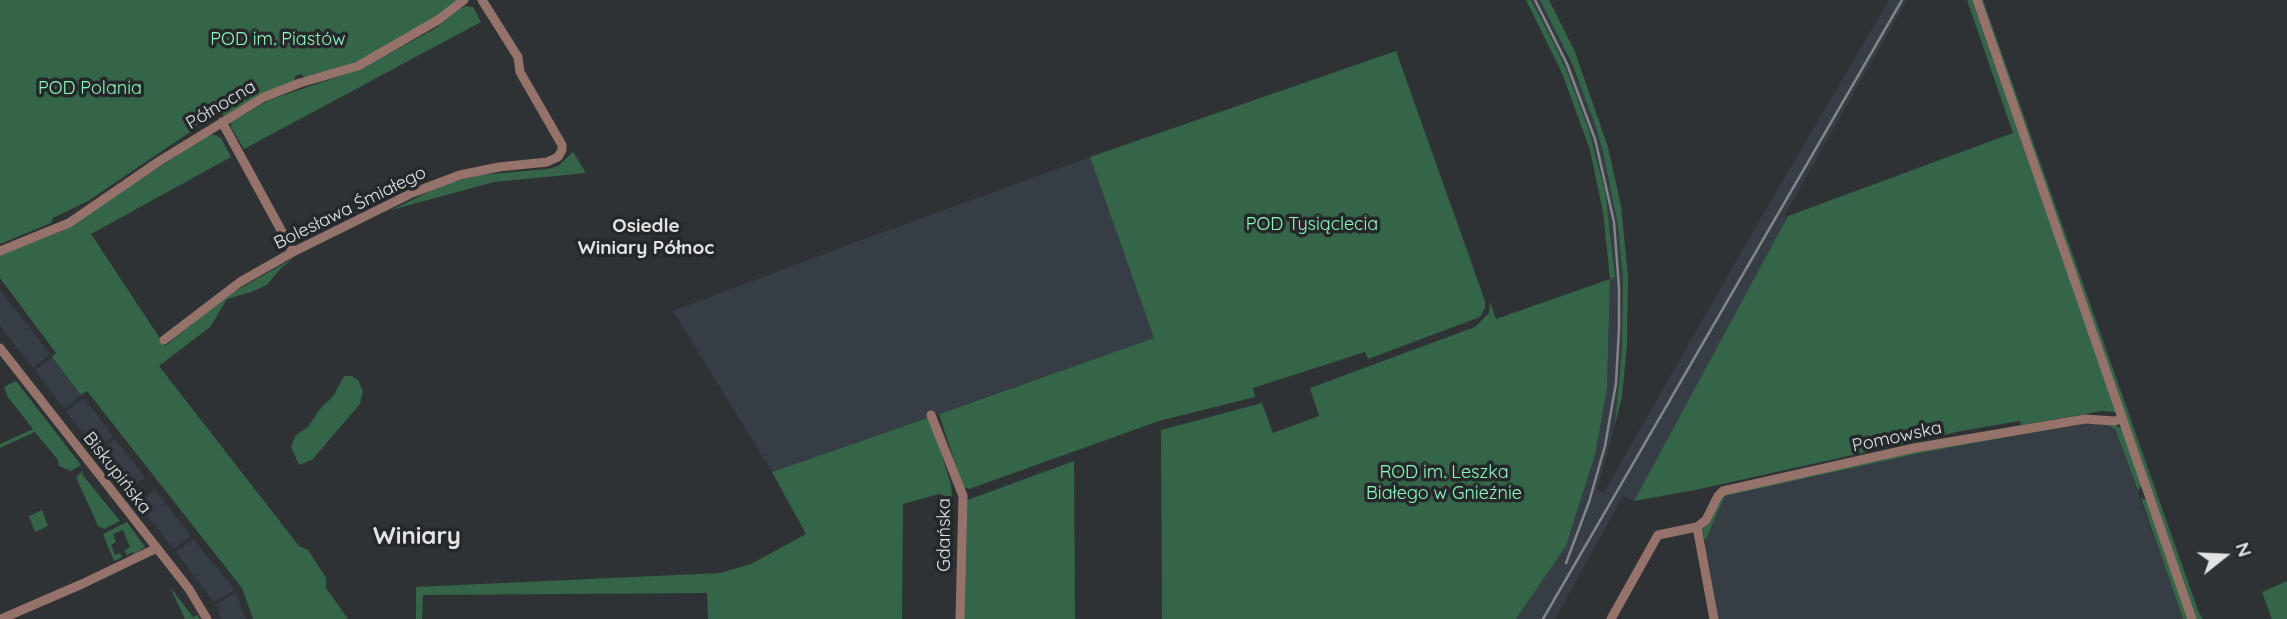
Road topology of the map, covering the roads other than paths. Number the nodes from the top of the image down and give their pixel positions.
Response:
1 (464, 0) edge
2 (482, 0) edge
3 (1977, 0) edge
4 (222, 122) junction
5 (0, 251) edge
6 (293, 252) junction
7 (164, 340) dead end
8 (0, 348) edge
9 (931, 415) dead end
10 (2122, 419) junction
11 (1698, 527) junction
12 (156, 548) junction
13 (1, 619) edge
14 (207, 619) edge
15 (960, 619) edge
16 (1611, 619) edge
17 (1713, 619) edge
18 (2192, 619) edge

1 - 4 street, Północna
2 - 6 street, Bolesława Śmiałego
3 - 10 street
4 - 5 street, Północna
4 - 6 street
6 - 7 street, Bolesława Śmiałego
8 - 12 street, Biskupińska
9 - 15 street, Gdańska
10 - 11 street, Pomowska
10 - 18 street
11 - 16 street
11 - 17 street
12 - 13 street
12 - 14 street, Biskupińska

